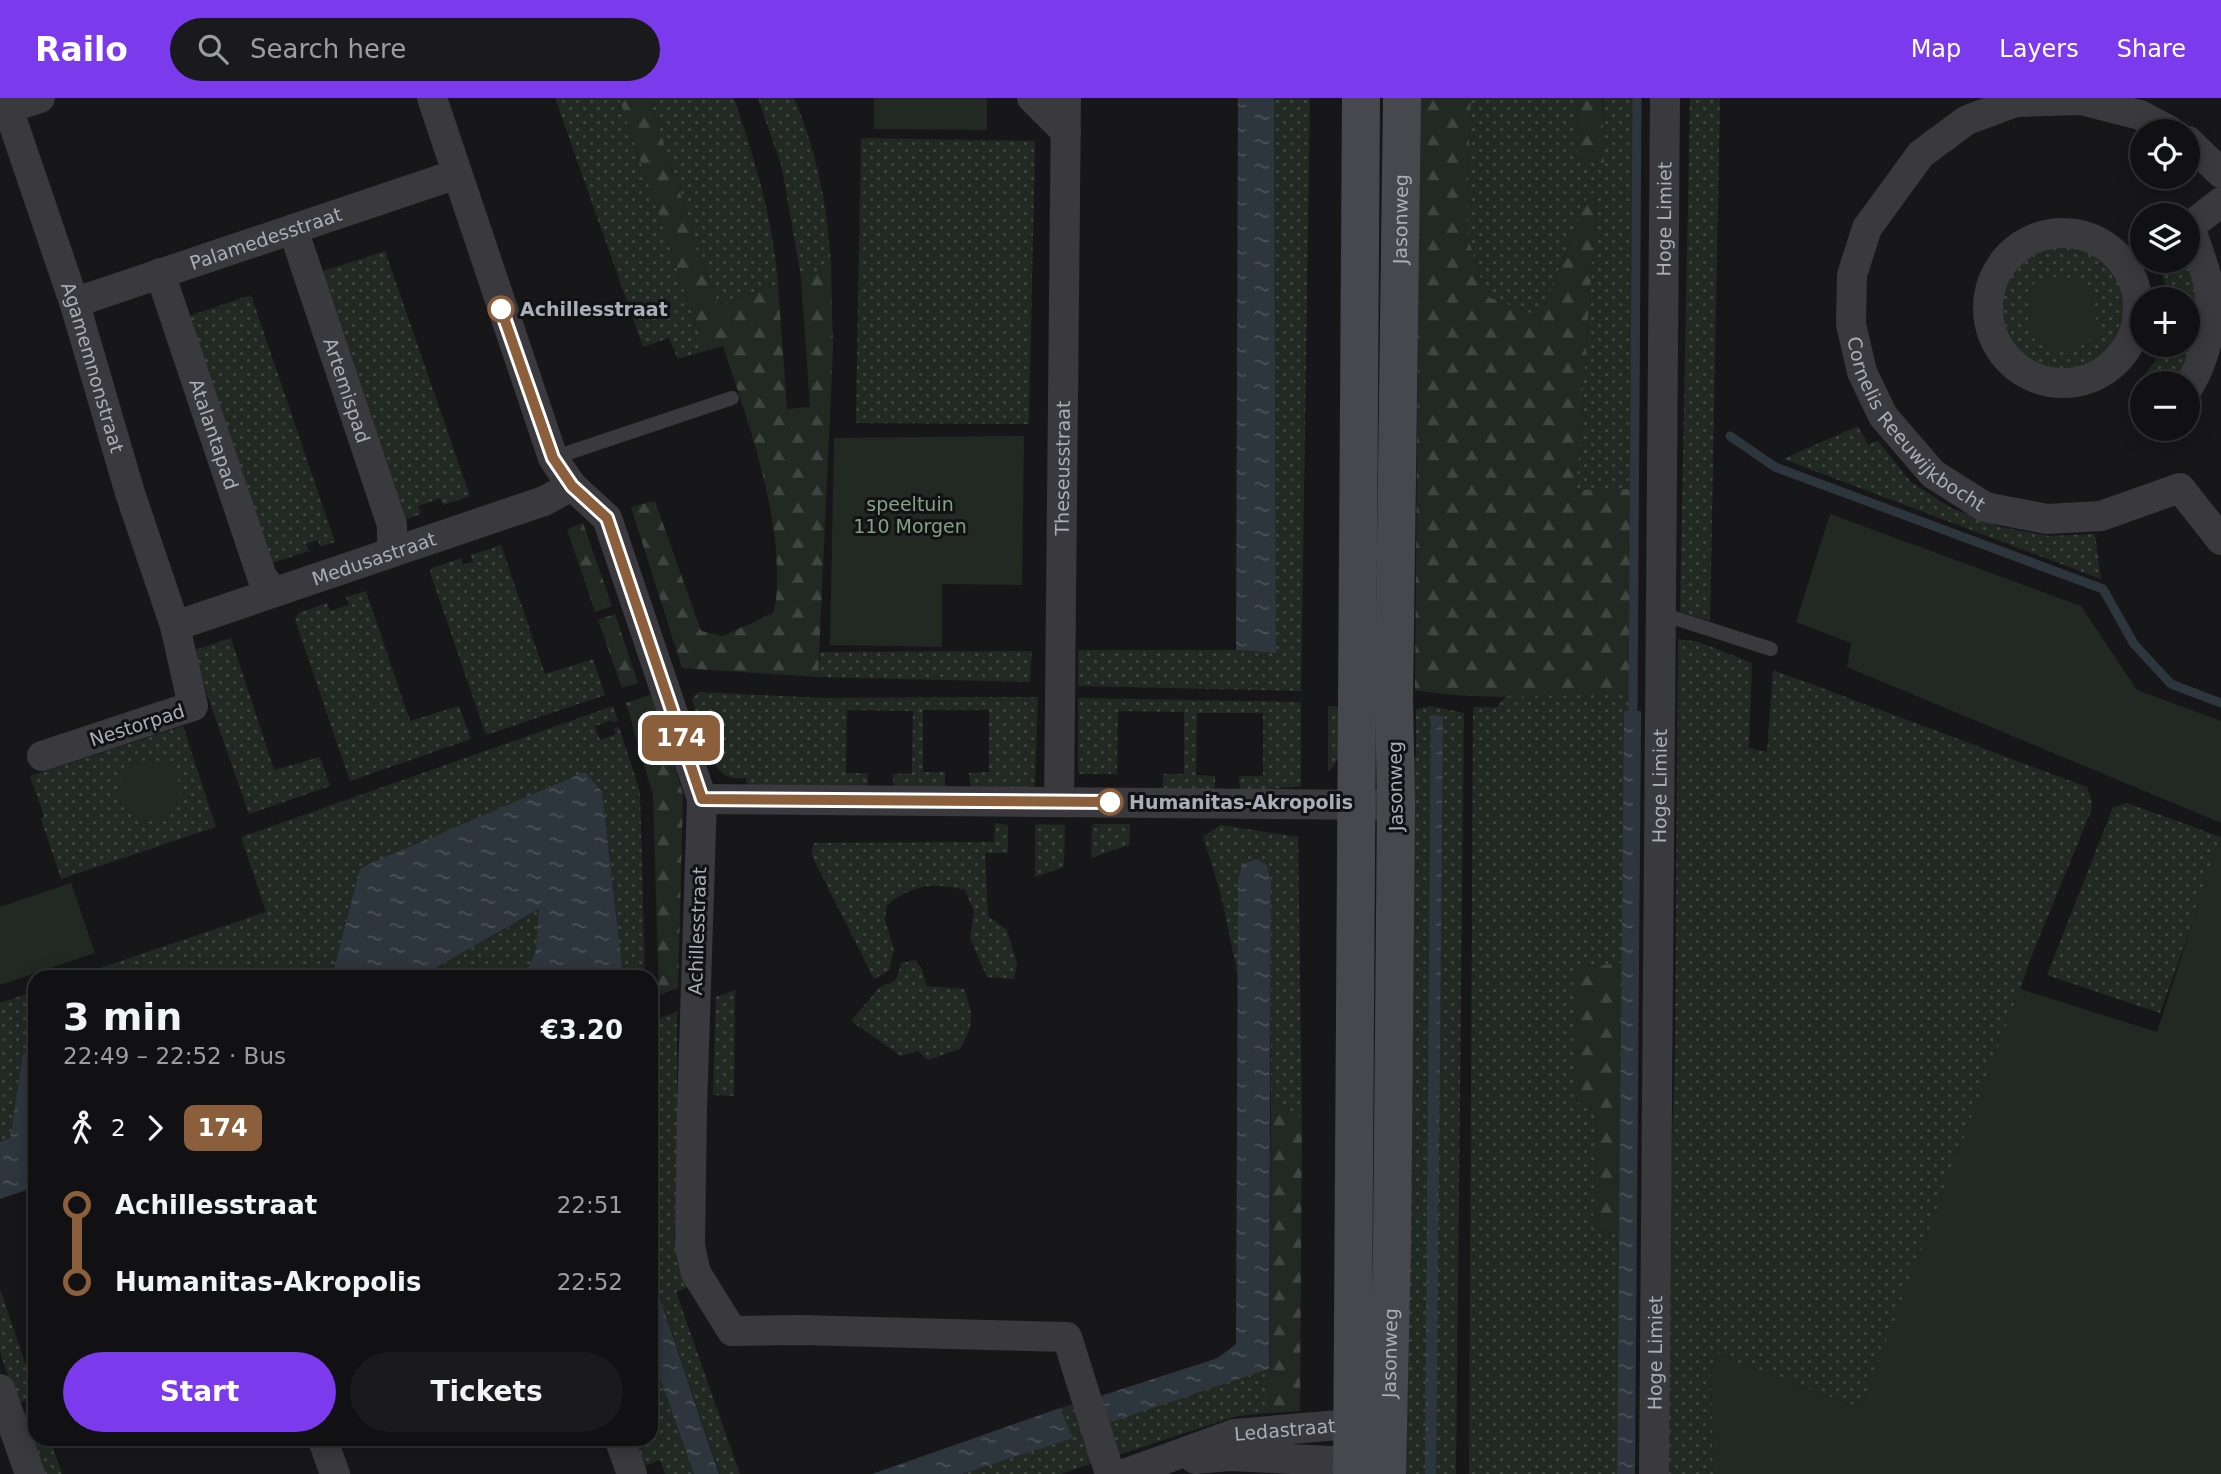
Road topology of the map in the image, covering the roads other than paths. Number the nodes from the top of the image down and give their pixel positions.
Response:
1 (432, 98) edge
2 (1032, 98) edge
3 (1066, 98) edge
4 (1361, 98) edge
5 (1402, 98) edge
6 (1665, 98) edge
7 (16, 104) edge
8 (2148, 119) edge
9 (1066, 132) junction
10 (2200, 153) edge
11 (2221, 173) edge
12 (457, 174) junction
13 (2221, 202) edge
14 (2200, 218) edge
15 (293, 229) junction
16 (2200, 261) edge
17 (2137, 267) edge
18 (160, 273) junction
19 (76, 308) junction
20 (2196, 371) edge
21 (733, 398) dead end
22 (553, 458) junction
23 (572, 486) junction
24 (2221, 540) edge
25 (392, 552) junction
26 (274, 592) junction
27 (1661, 614) junction
28 (174, 626) junction
29 (1771, 649) dead end
30 (42, 756) dead end
31 (702, 799) junction
32 (1059, 802) junction
33 (1356, 804) junction
34 (1396, 805) junction
35 (2, 1402) edge
36 (1350, 1424) junction
37 (326, 1446) edge
38 (622, 1446) edge
39 (1160, 1462) junction
40 (1370, 1463) edge
41 (30, 1474) edge
42 (335, 1474) edge
43 (632, 1474) edge
44 (1110, 1474) edge
45 (1124, 1474) edge
46 (1654, 1474) edge

1 - 12 street, Achillesstraat
2 - 9 street
3 - 9 street, Theseusstraat
4 - 33 street, Jasonweg
5 - 34 street, Jasonweg
6 - 27 street, Hoge Limiet
7 - 19 street, Agamemnonstraat
8 - 24 street, Cornelis Reeuwijkbocht
9 - 32 street, Theseusstraat
10 - 11 street
12 - 15 street, Palamedesstraat
12 - 22 street, Achillesstraat
13 - 14 street
15 - 18 street, Palamedesstraat
15 - 25 street, Artemispad
16 - 20 street
17 - 17 street
18 - 19 street, Palamedesstraat
18 - 26 street, Atalantapad
19 - 28 street, Agamemnonstraat
21 - 22 lane
22 - 23 street, Achillesstraat
23 - 25 street, Medusastraat
23 - 31 street, Achillesstraat
25 - 26 street, Medusastraat
26 - 28 street, Medusastraat
27 - 29 lane
27 - 46 street, Hoge Limiet
28 - 30 street, Nestorpad
31 - 32 street
31 - 44 street, Achillesstraat
32 - 33 street
33 - 34 street
33 - 36 street, Jasonweg
34 - 40 street, Jasonweg
35 - 41 street
36 - 39 street, Ledastraat
36 - 40 street, Jasonweg
37 - 42 street
38 - 43 street
39 - 40 street, Ledastraat
39 - 45 street, Ledastraat

